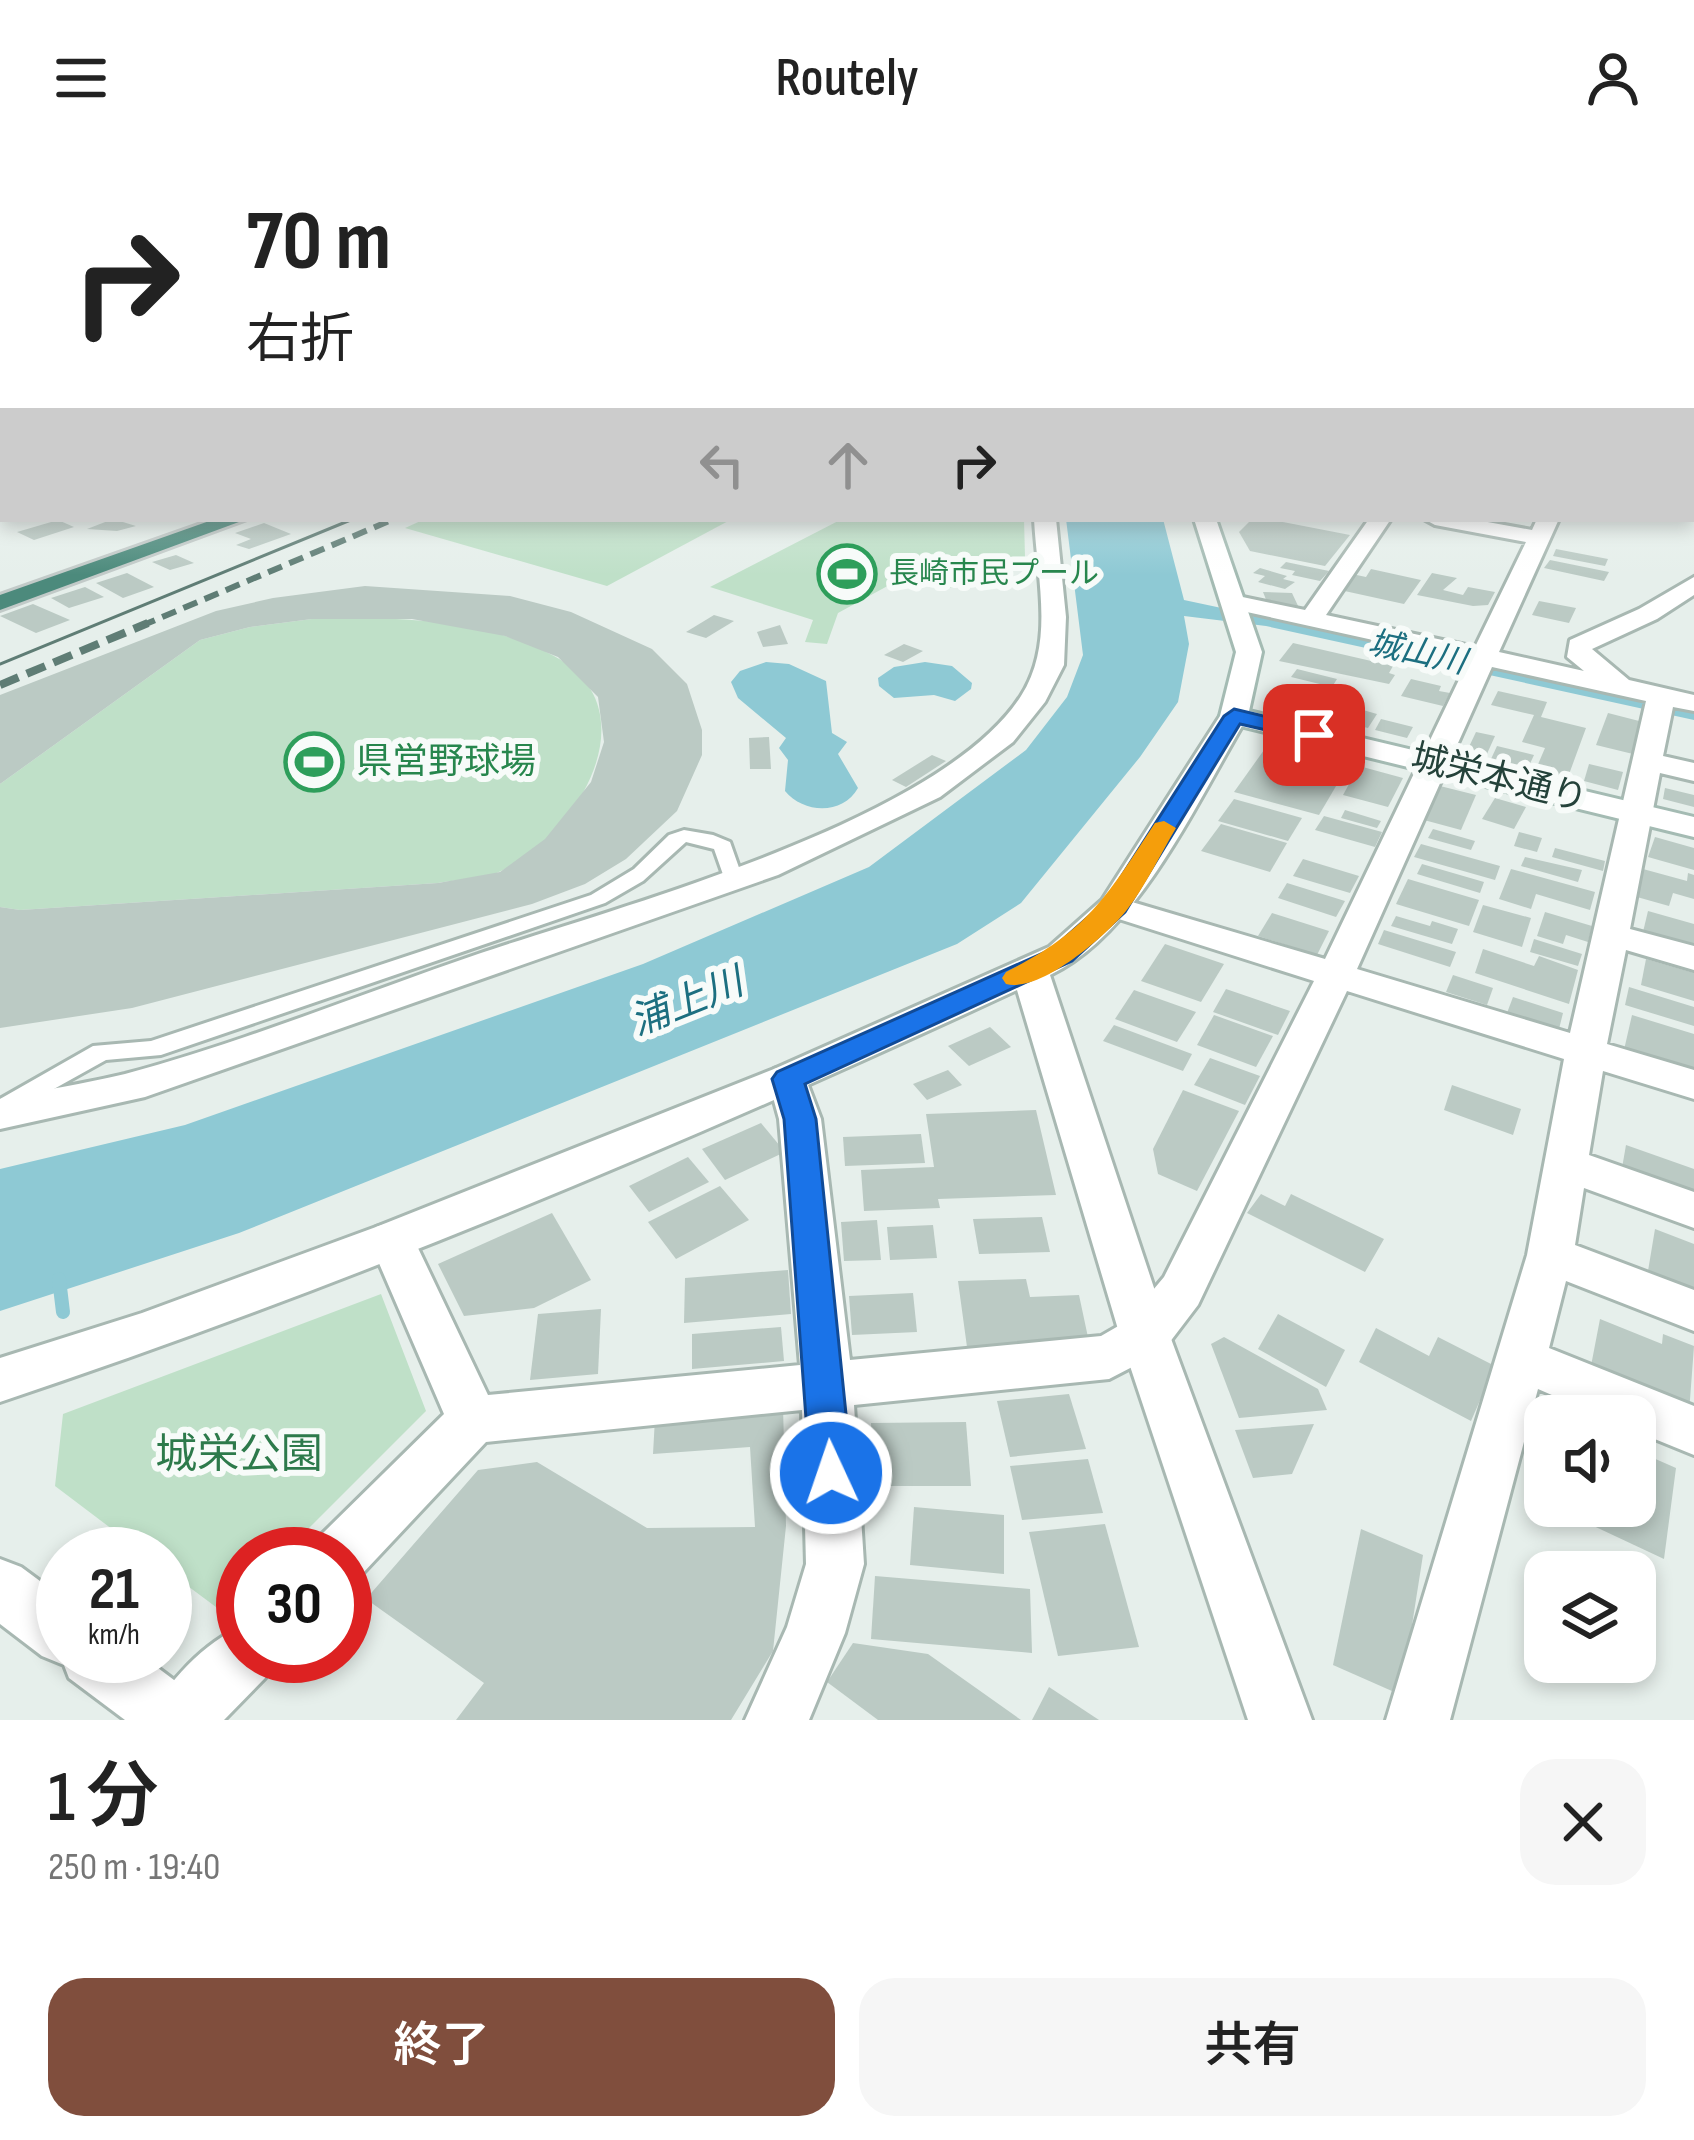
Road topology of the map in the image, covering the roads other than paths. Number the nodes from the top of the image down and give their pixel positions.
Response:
1 (195, 522) edge
2 (228, 522) edge
3 (1045, 522) edge
4 (1206, 522) edge
5 (1378, 522) edge
6 (1471, 522) edge
7 (1544, 528) edge
8 (1694, 584) edge
9 (0, 590) edge
10 (0, 603) edge
11 (1235, 614) junction
12 (1309, 622) junction
13 (1479, 668) junction
14 (1234, 716) junction
15 (1674, 717) edge
16 (1434, 763) junction
17 (1694, 772) edge
18 (1638, 813) junction
19 (1694, 827) edge
20 (734, 879) junction
21 (1115, 907) junction
22 (1611, 935) junction
23 (1694, 958) edge
24 (1030, 972) junction
25 (1336, 974) junction
26 (1586, 1052) junction
27 (788, 1079) junction
28 (1694, 1085) edge
29 (0, 1112) edge
30 (1566, 1164) junction
31 (1694, 1210) edge
32 (392, 1240) junction
33 (1550, 1255) junction
34 (1694, 1311) edge
35 (1145, 1336) junction
36 (1523, 1360) junction
37 (0, 1380) edge
38 (826, 1382) junction
39 (472, 1420) junction
40 (1694, 1431) edge
41 (368, 1527) edge
42 (0, 1588) edge
43 (36, 1615) edge
44 (128, 1683) edge
45 (216, 1683) edge
46 (178, 1720) edge
47 (777, 1720) edge
48 (1280, 1720) edge
49 (1418, 1720) edge

1 - 9 highway
2 - 10 highway
3 - 20 street
4 - 11 street
5 - 12 street
6 - 7 street
7 - 13 street
8 - 15 street
11 - 12 street
11 - 13 street
11 - 14 street
12 - 13 street
13 - 15 street
13 - 16 street
14 - 16 street, 城栄本通り
14 - 21 street
15 - 17 street
15 - 18 street
16 - 18 street, 城栄本通り
16 - 25 street
18 - 19 street, 城栄本通り
18 - 22 street
20 - 29 street
20 - 29 lane
21 - 24 street
21 - 25 street
22 - 23 street
22 - 26 street
24 - 27 street
24 - 35 street
25 - 26 street
25 - 35 street
26 - 28 street
26 - 30 street
27 - 32 street
27 - 38 street
30 - 31 street
30 - 33 street
32 - 37 street
32 - 39 street
33 - 34 street
33 - 36 street
35 - 38 street
35 - 48 street
36 - 40 street
36 - 49 street
38 - 39 street
38 - 47 street
39 - 41 street
42 - 43 street
44 - 46 street
45 - 46 street

